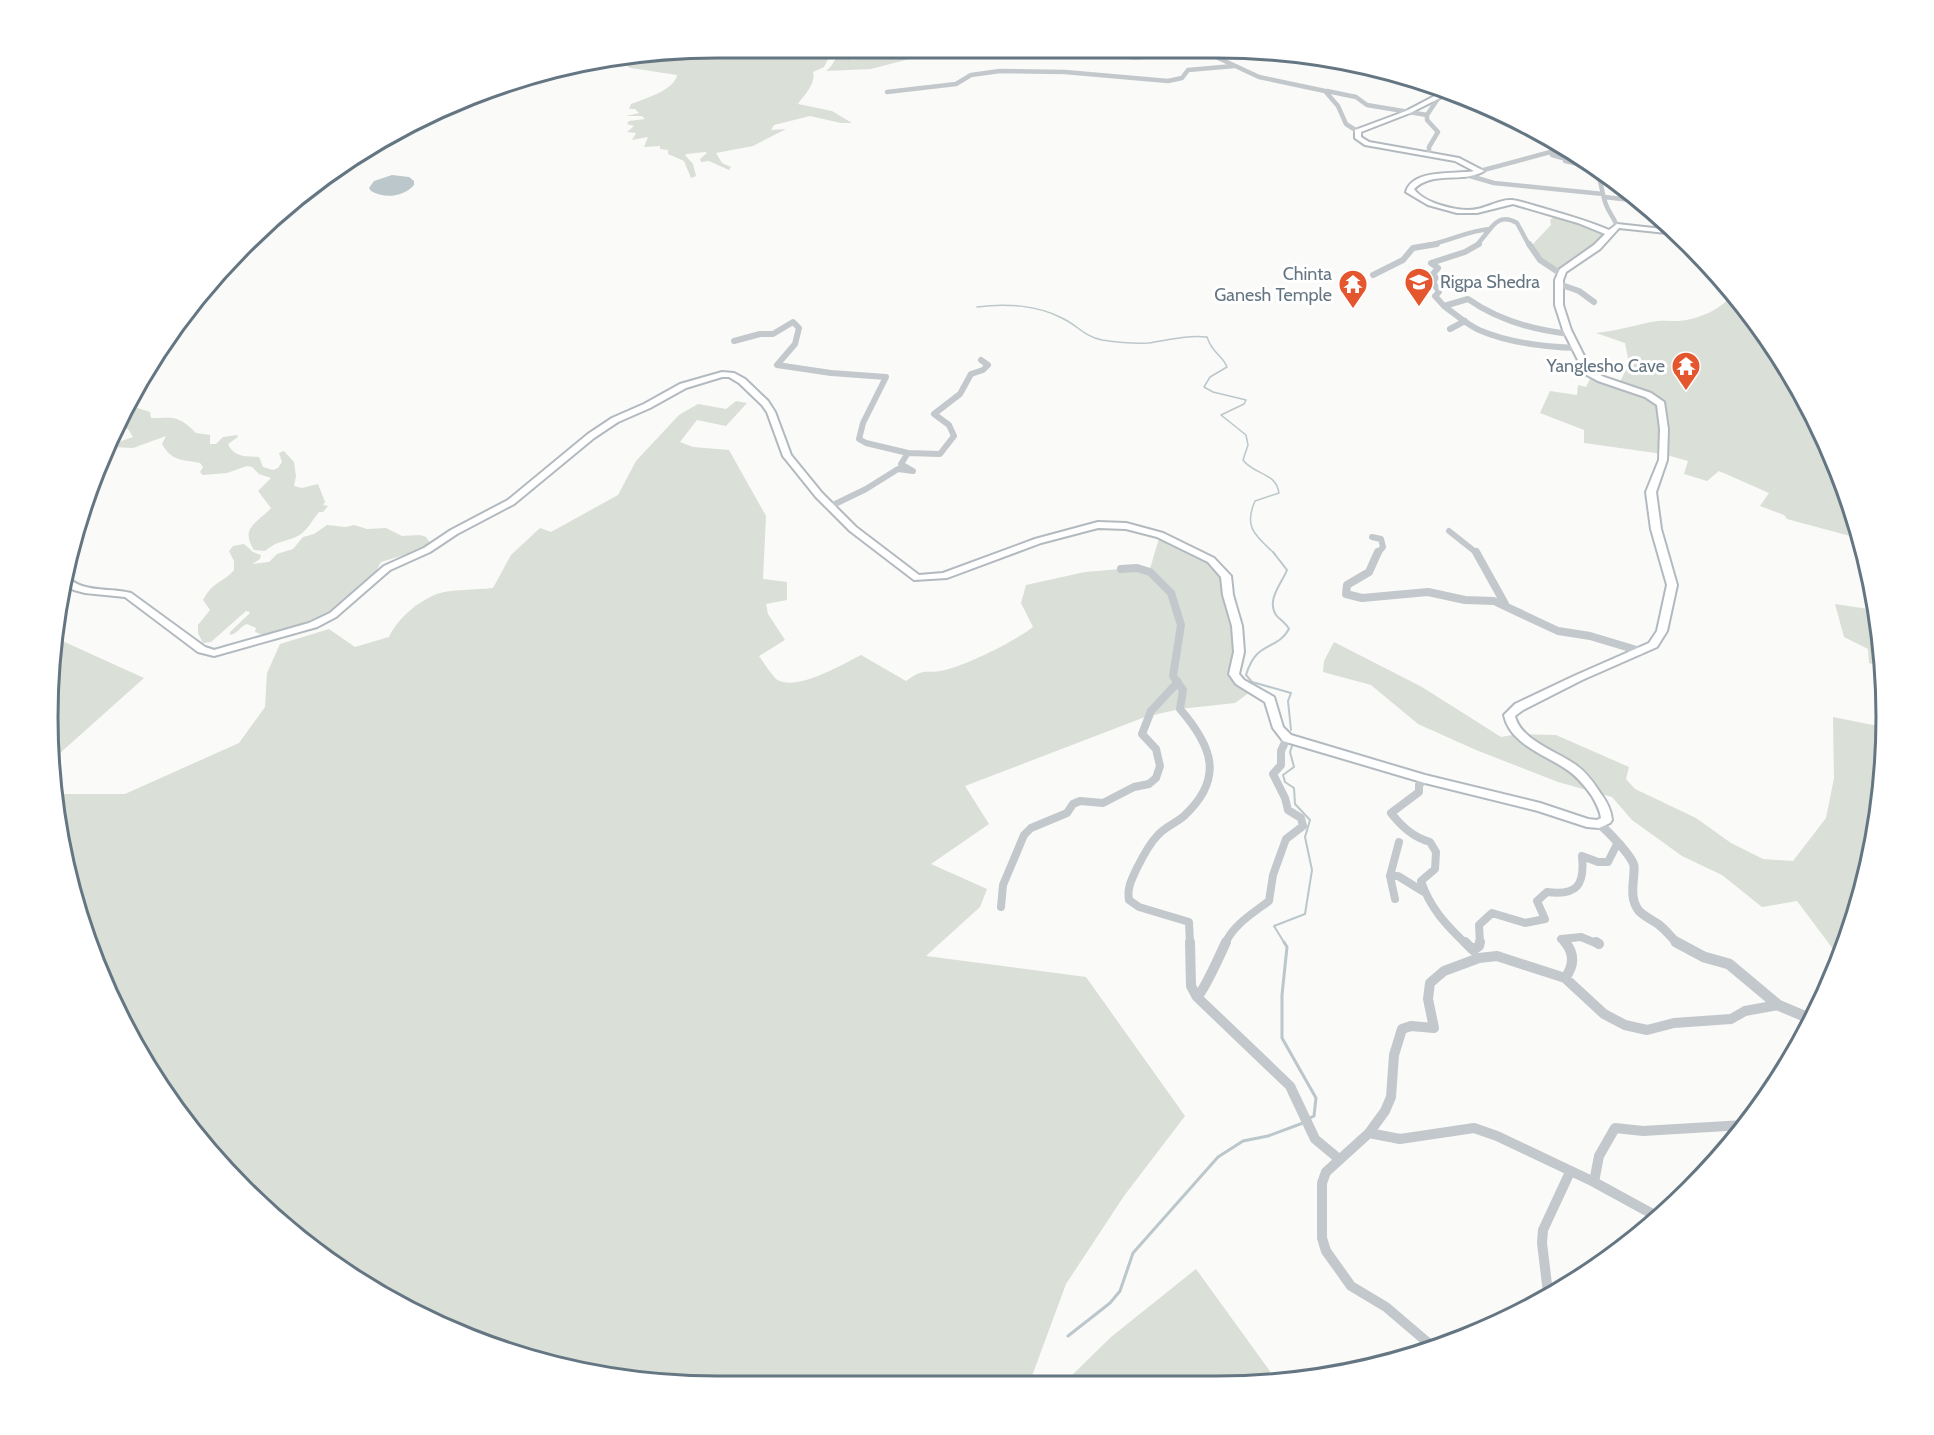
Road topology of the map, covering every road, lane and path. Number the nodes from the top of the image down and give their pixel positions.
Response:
1 (1218, 58) edge
2 (1234, 66) junction
3 (1325, 91) junction
4 (887, 92) dead end
5 (1439, 97) joint
6 (1408, 112) junction
7 (1427, 116) junction
8 (1357, 130) junction
9 (1429, 153) junction
10 (1554, 153) joint
11 (1565, 159) edge
12 (1480, 171) junction
13 (1463, 174) junction
14 (1600, 182) edge
15 (1604, 195) junction
16 (1622, 198) edge
17 (1617, 226) junction
18 (1490, 229) junction
19 (1660, 230) edge
20 (1610, 233) junction
21 (1561, 274) junction
22 (1373, 275) dead end
23 (1559, 284) junction
24 (1594, 302) dead end
25 (1444, 306) junction
26 (1465, 321) junction
27 (1450, 329) dead end
28 (1569, 334) junction
29 (734, 341) dead end
30 (1577, 348) junction
31 (981, 360) dead end
32 (908, 453) junction
33 (831, 506) junction
34 (1449, 531) dead end
35 (1372, 537) dead end
36 (1121, 569) dead end
37 (72, 586) edge
38 (1505, 604) junction
39 (1640, 651) junction
40 (1178, 682) junction
41 (1287, 738) junction
42 (1425, 779) junction
43 (1599, 824) junction
44 (1398, 842) dead end
45 (1617, 844) junction
46 (1390, 876) junction
47 (1424, 892) junction
48 (1395, 899) dead end
49 (1001, 907) dead end
50 (1599, 944) dead end
51 (1476, 954) junction
52 (1565, 978) junction
53 (1197, 997) junction
54 (1778, 1005) junction
55 (1804, 1016) edge
56 (1734, 1126) edge
57 (1368, 1133) junction
58 (1339, 1159) junction
59 (1570, 1172) junction
60 (1594, 1182) junction
61 (1652, 1212) edge
62 (1547, 1287) edge
63 (1427, 1342) edge

1 - 2 street
2 - 3 street
2 - 4 street
3 - 6 street
3 - 8 street
5 - 6 main road
5 - 7 street
6 - 7 street
6 - 8 main road
7 - 9 street
8 - 9 main road
9 - 12 main road
10 - 11 street
10 - 12 street
12 - 13 main road
13 - 15 street
13 - 20 main road
14 - 15 street
15 - 16 street
15 - 17 street
17 - 19 main road
17 - 20 main road
18 - 21 street
18 - 22 street
18 - 25 street
20 - 21 main road
21 - 23 main road
23 - 24 street
23 - 28 main road
25 - 26 street
25 - 28 street
26 - 27 street
26 - 30 street
28 - 30 main road
29 - 32 street
30 - 39 main road
31 - 32 street
32 - 33 street
33 - 37 main road
33 - 41 main road
34 - 38 street
35 - 38 street
36 - 40 street
38 - 39 street
39 - 43 main road
40 - 49 street
40 - 53 street
41 - 42 main road
41 - 53 street
42 - 43 main road
42 - 47 street
43 - 45 street
44 - 46 street
45 - 51 street
45 - 54 street
46 - 47 street
46 - 48 street
47 - 51 street
50 - 52 street
51 - 52 street
51 - 57 street
52 - 54 street
53 - 58 street
54 - 55 street
56 - 60 street
57 - 58 street
57 - 59 street
58 - 63 street
59 - 60 street
59 - 62 street
60 - 61 street

